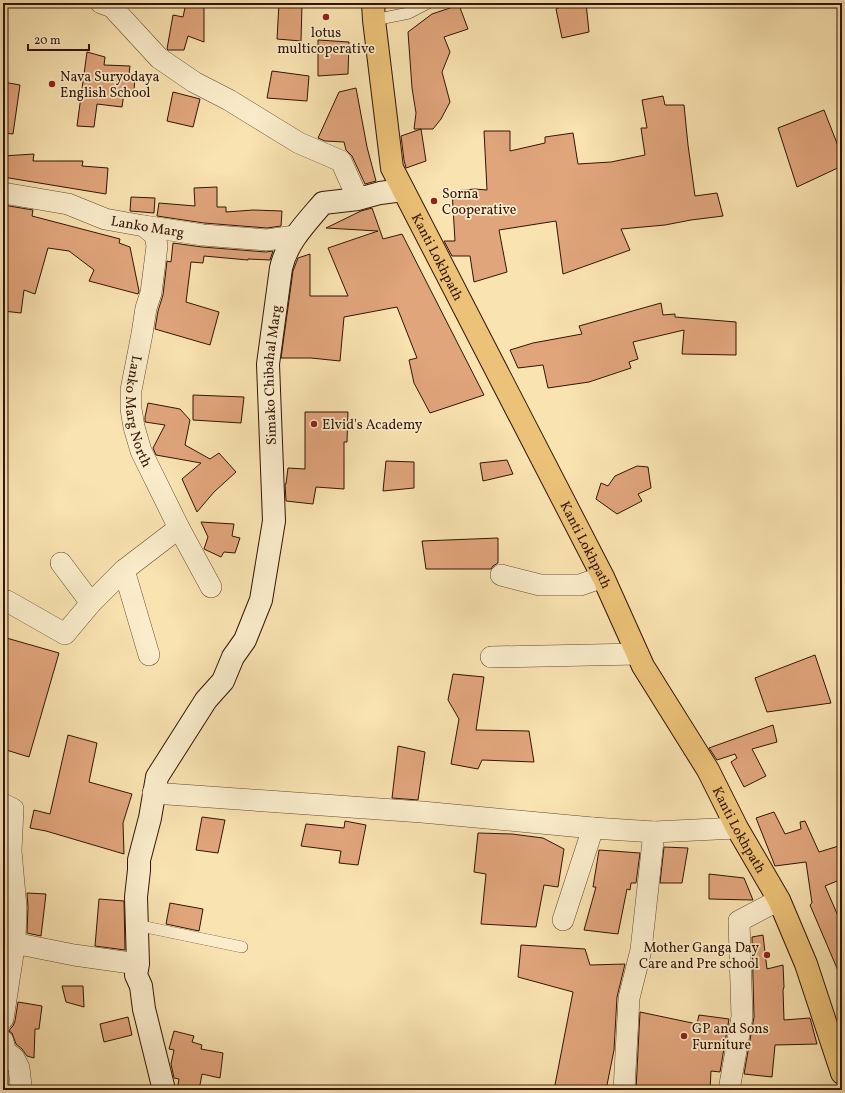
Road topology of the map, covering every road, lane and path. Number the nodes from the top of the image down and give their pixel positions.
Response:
1 (101, 3) edge
2 (428, 3) edge
3 (373, 12) edge
4 (403, 190) junction
5 (3, 193) edge
6 (358, 199) junction
7 (144, 226) junction
8 (295, 236) junction
9 (179, 528) junction
10 (61, 564) dead end
11 (124, 570) junction
12 (501, 575) dead end
13 (603, 577) junction
14 (211, 587) dead end
15 (7, 601) dead end
16 (91, 603) junction
17 (638, 654) junction
18 (149, 655) dead end
19 (491, 657) dead end
20 (153, 793) junction
21 (3, 804) edge
22 (593, 828) junction
23 (737, 828) junction
24 (654, 832) junction
25 (779, 900) junction
26 (564, 920) dead end
27 (136, 925) junction
28 (15, 941) junction
29 (242, 947) dead end
30 (138, 964) junction
31 (3, 1019) edge
32 (3, 1041) edge
33 (842, 1073) edge
34 (20, 1090) edge
35 (164, 1090) edge
36 (624, 1090) edge
37 (729, 1090) edge

1 - 6 street
2 - 3 lane
3 - 4 main road, Kanti Lokhpath
4 - 6 main road, Simako Chibahal Marg
4 - 13 main road, Kanti Lokhpath
5 - 7 street, Lanko Marg
6 - 8 main road, Simako Chibahal Marg
7 - 8 street, Lanko Marg
7 - 9 street, Lanko Marg North
8 - 20 main road, Simako Chibahal Marg
9 - 11 street
9 - 14 street, Lanko Marg North
10 - 16 street
11 - 16 street
11 - 18 street
12 - 13 street
13 - 17 main road, Kanti Lokhpath
15 - 16 street
17 - 19 street
17 - 23 main road, Kanti Lokhpath
20 - 22 street
20 - 27 main road, Simako Chibahal Marg
21 - 28 street
22 - 24 street
22 - 26 street
23 - 24 street
23 - 25 main road, Kanti Lokhpath
24 - 36 street
25 - 33 main road, Kanti Lokhpath
25 - 37 street
27 - 29 lane
27 - 30 main road, Simako Chibahal Marg
28 - 30 street
28 - 31 street
30 - 35 main road, Simako Chibahal Marg
32 - 34 street

